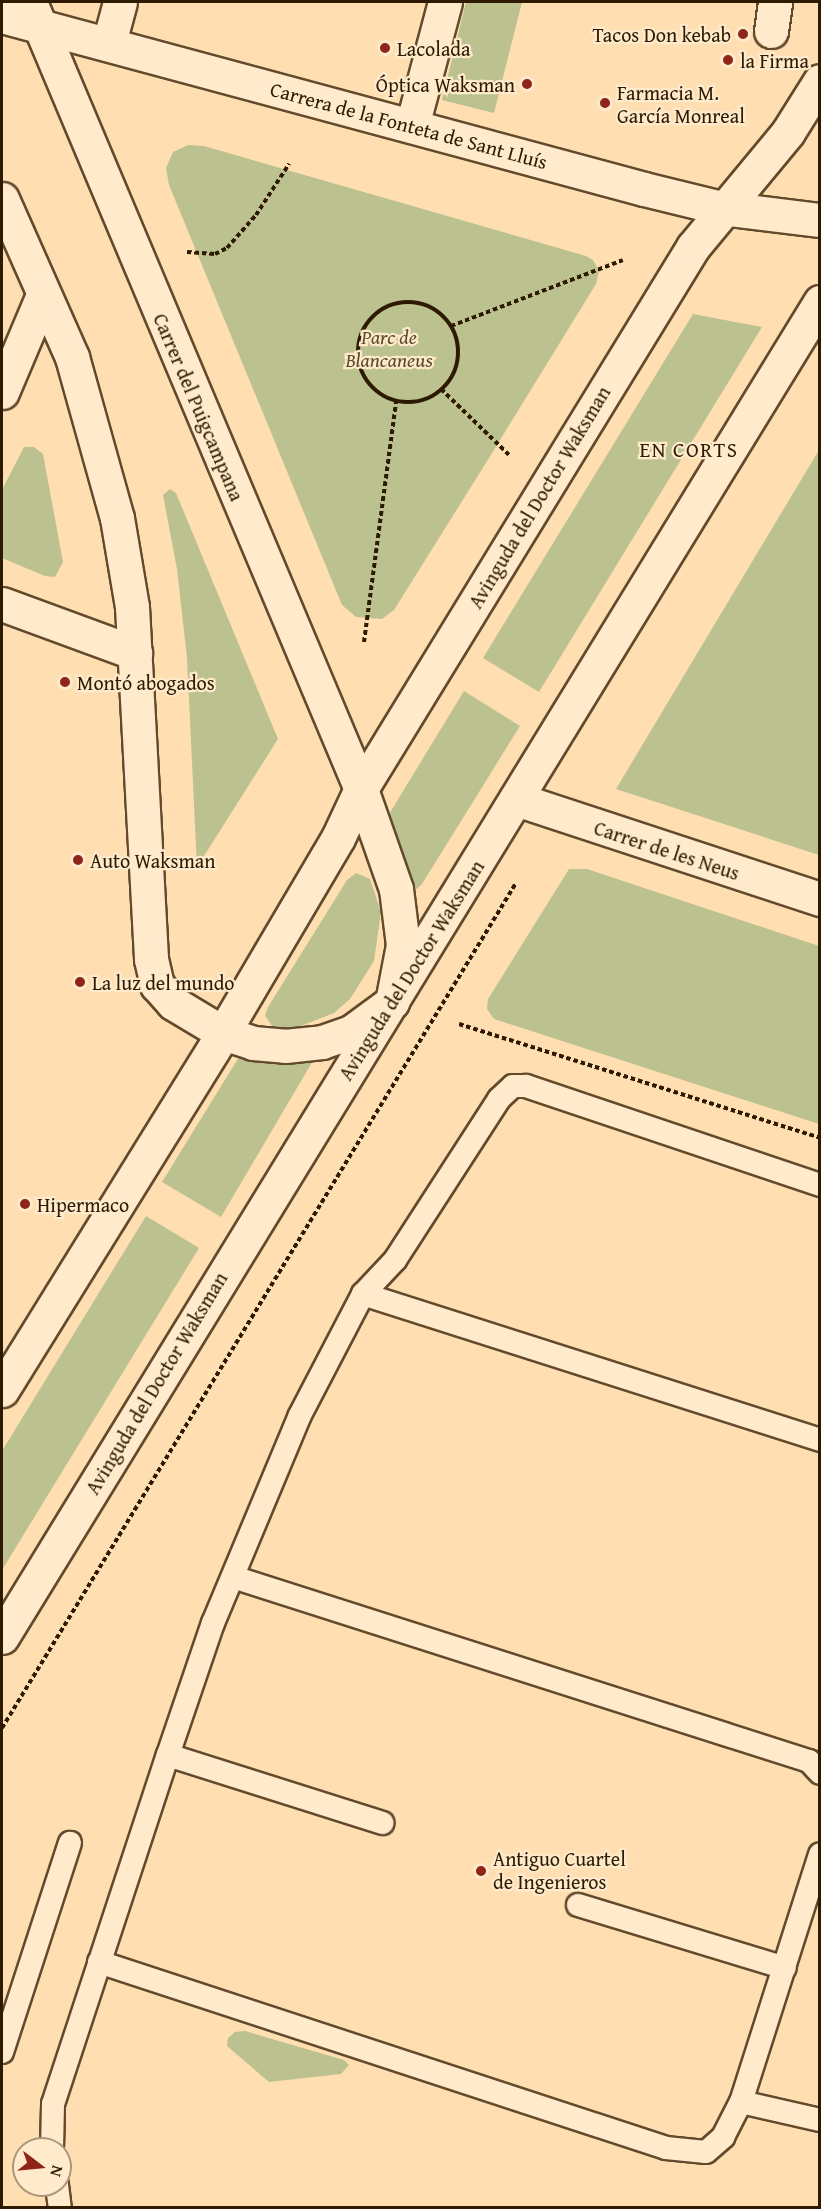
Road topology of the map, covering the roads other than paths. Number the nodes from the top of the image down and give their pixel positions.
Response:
1 (120, 2) edge
2 (445, 2) edge
3 (35, 13) edge
4 (2, 16) edge
5 (109, 43) junction
6 (819, 81) edge
7 (412, 126) junction
8 (2, 199) edge
9 (722, 208) junction
10 (819, 220) edge
11 (44, 295) junction
12 (819, 302) edge
13 (2, 392) edge
14 (2, 604) edge
15 (135, 653) junction
16 (361, 789) junction
17 (516, 799) junction
18 (819, 899) edge
19 (392, 1002) junction
20 (223, 1033) junction
21 (819, 1185) edge
22 (363, 1294) junction
23 (2, 1390) edge
24 (819, 1440) edge
25 (234, 1577) junction
26 (2, 1637) edge
27 (168, 1755) junction
28 (819, 1773) edge
29 (383, 1823) dead end
30 (70, 1843) dead end
31 (819, 1854) edge
32 (578, 1905) dead end
33 (99, 1962) junction
34 (785, 1968) junction
35 (2, 2052) edge
36 (741, 2102) junction
37 (819, 2120) edge
38 (52, 2137) edge

1 - 5 street
2 - 7 street
3 - 4 street, Carrera de la Fonteta de Sant Lluís
3 - 5 street, Carrera de la Fonteta de Sant Lluís
3 - 16 street, Carrer del Puigcampana
5 - 7 street, Carrera de la Fonteta de Sant Lluís
6 - 9 street, Avinguda del Doctor Waksman
7 - 9 street, Carrera de la Fonteta de Sant Lluís
8 - 11 street
9 - 10 street, Carrera de la Fonteta de Sant Lluís
9 - 16 street, Avinguda del Doctor Waksman
11 - 13 street
11 - 15 street
12 - 17 street, Avinguda del Doctor Waksman
14 - 15 street
15 - 20 street
16 - 19 street, Carrer del Puigcampana
16 - 20 street, Avinguda del Doctor Waksman
17 - 18 street, Carrer de les Neus
17 - 19 street, Avinguda del Doctor Waksman
19 - 20 street
19 - 26 street, Avinguda del Doctor Waksman
20 - 23 street, Avinguda del Doctor Waksman
21 - 22 lane
22 - 24 lane
22 - 25 lane
25 - 27 lane
25 - 28 lane
27 - 29 lane
27 - 33 lane
30 - 35 lane
31 - 34 lane
32 - 34 lane
33 - 36 lane
33 - 38 lane
34 - 36 lane
36 - 37 lane

